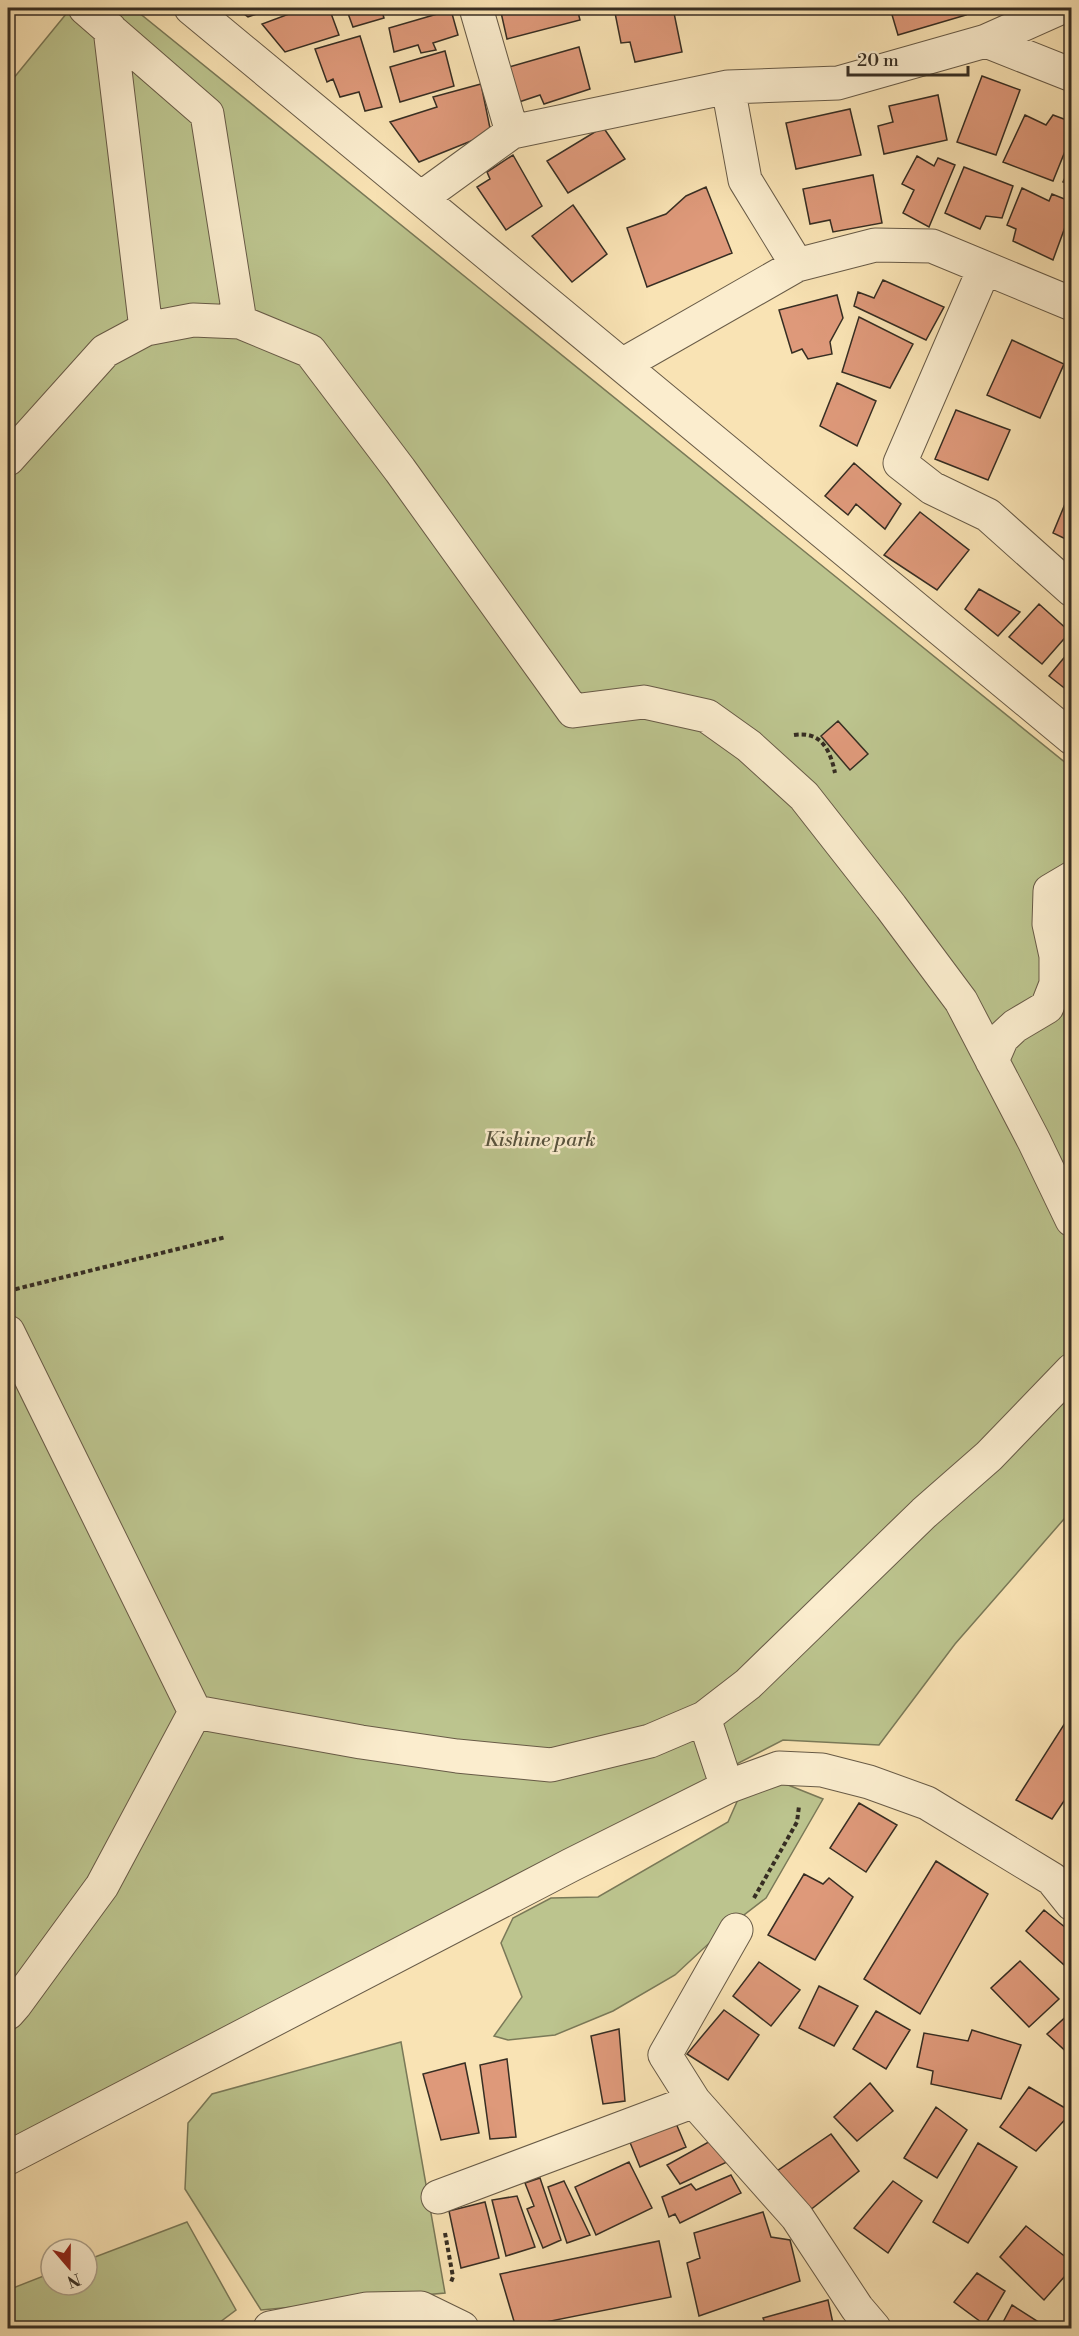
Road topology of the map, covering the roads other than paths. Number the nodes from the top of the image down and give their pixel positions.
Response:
1 (85, 8) edge
2 (191, 8) edge
3 (476, 8) edge
4 (1060, 8) edge
5 (110, 29) junction
6 (986, 41) junction
7 (1071, 75) edge
8 (728, 87) junction
9 (512, 132) junction
10 (421, 198) junction
11 (797, 266) junction
12 (984, 269) junction
13 (1071, 304) edge
14 (240, 322) junction
15 (146, 329) junction
16 (622, 365) junction
17 (8, 459) edge
18 (1071, 590) edge
19 (1071, 738) edge
20 (1071, 878) edge
21 (992, 1061) junction
22 (1071, 1220) edge
23 (8, 1332) edge
24 (1071, 1370) edge
25 (195, 1712) junction
26 (704, 1718) junction
27 (727, 1787) junction
28 (1071, 1904) edge
29 (736, 1930) road end
30 (8, 2013) edge
31 (694, 2101) junction
32 (8, 2158) edge
33 (438, 2197) road end
34 (452, 2323) edge
35 (270, 2328) edge
36 (874, 2328) edge

1 - 5 street
2 - 10 street
3 - 9 street
4 - 6 street
5 - 14 street
5 - 15 street
6 - 7 street
6 - 8 street
8 - 9 street
8 - 11 street
9 - 10 street
10 - 16 street
11 - 12 street
11 - 16 street
12 - 13 street
12 - 18 street
14 - 15 street
14 - 21 street
15 - 17 street
16 - 19 street
20 - 21 street
21 - 22 street
23 - 25 street
24 - 26 street
25 - 26 street
25 - 30 street
26 - 27 street
27 - 28 street
27 - 32 street
29 - 31 street
31 - 33 street
31 - 36 street
34 - 35 street

